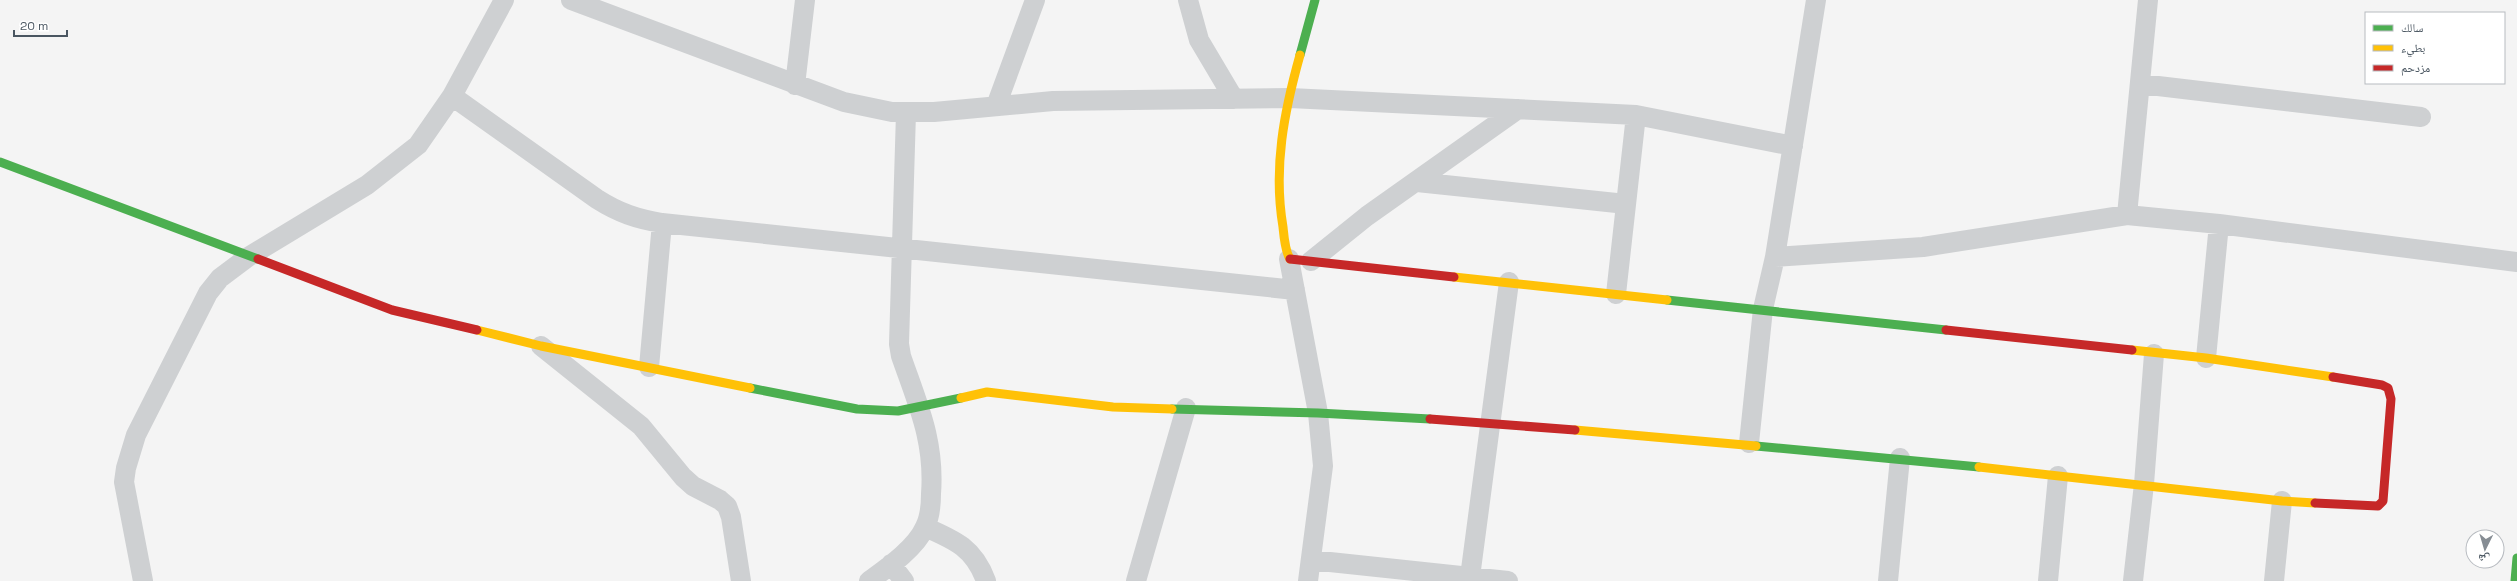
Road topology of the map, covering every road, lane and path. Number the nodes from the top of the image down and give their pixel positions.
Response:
1 (504, 0) edge
2 (571, 0) edge
3 (805, 0) edge
4 (1035, 0) edge
5 (1188, 0) edge
6 (1315, 0) edge
7 (1816, 0) edge
8 (2148, 0) edge
9 (2141, 84) junction
10 (795, 85) junction
11 (452, 96) junction
12 (1290, 98) junction
13 (1234, 99) junction
14 (996, 106) junction
15 (1518, 109) junction
16 (906, 113) junction
17 (1636, 115) junction
18 (2421, 117) dead end
19 (1793, 146) junction
20 (0, 162) edge
21 (1417, 182) junction
22 (1626, 204) junction
23 (2127, 215) junction
24 (662, 223) junction
25 (2219, 224) junction
26 (902, 248) junction
27 (248, 257) junction
28 (1775, 257) junction
29 (1289, 259) junction
30 (1311, 261) junction
31 (2517, 262) edge
32 (1508, 282) junction
33 (1295, 290) junction
34 (1616, 294) junction
35 (1764, 309) junction
36 (541, 346) junction
37 (2154, 354) junction
38 (2206, 358) junction
39 (649, 368) junction
40 (919, 407) junction
41 (1186, 408) junction
42 (1318, 413) junction
43 (1491, 423) junction
44 (1749, 443) junction
45 (1900, 458) junction
46 (2058, 476) junction
47 (2144, 484) junction
48 (2282, 501) junction
49 (925, 527) junction
50 (2517, 558) edge
51 (1311, 560) junction
52 (891, 564) junction
53 (1470, 577) junction
54 (143, 581) edge
55 (741, 581) edge
56 (869, 581) edge
57 (904, 581) edge
58 (986, 581) edge
59 (1136, 581) edge
60 (1308, 581) edge
61 (1508, 581) edge
62 (1888, 581) edge
63 (2048, 581) edge
64 (2133, 581) edge
65 (2274, 581) edge
66 (2515, 581) edge

1 - 11 street
2 - 10 street
3 - 10 street
4 - 14 street
5 - 13 street
6 - 12 street
7 - 19 street
8 - 9 street
9 - 18 street
9 - 23 street
10 - 16 street
11 - 24 street
11 - 27 street
12 - 13 street
12 - 15 street
12 - 29 street
13 - 14 street
14 - 16 street
15 - 17 street
15 - 21 street
16 - 26 street
17 - 19 street
17 - 22 street
19 - 28 street
20 - 27 street
21 - 22 street
21 - 30 street
22 - 34 street
23 - 25 street
23 - 28 street
24 - 26 street
24 - 39 street
25 - 31 street
25 - 38 street
26 - 33 street
26 - 40 street
27 - 36 street
27 - 54 street
28 - 35 street
29 - 30 street
29 - 33 street
30 - 32 street
32 - 34 street
32 - 43 street
33 - 42 street
34 - 35 street
35 - 37 street
35 - 44 street
36 - 39 street
36 - 55 street
37 - 38 street
37 - 47 street
38 - 48 street
39 - 40 street
40 - 41 street
40 - 49 street
41 - 42 street
41 - 59 street
42 - 43 street
42 - 51 street
43 - 44 street
43 - 53 street
44 - 45 street
45 - 46 street
45 - 62 street
46 - 47 street
46 - 63 street
47 - 48 street
47 - 64 street
48 - 65 street
49 - 52 street
49 - 58 street
50 - 66 street
51 - 53 street
51 - 60 street
52 - 56 street
52 - 57 street
53 - 61 street

